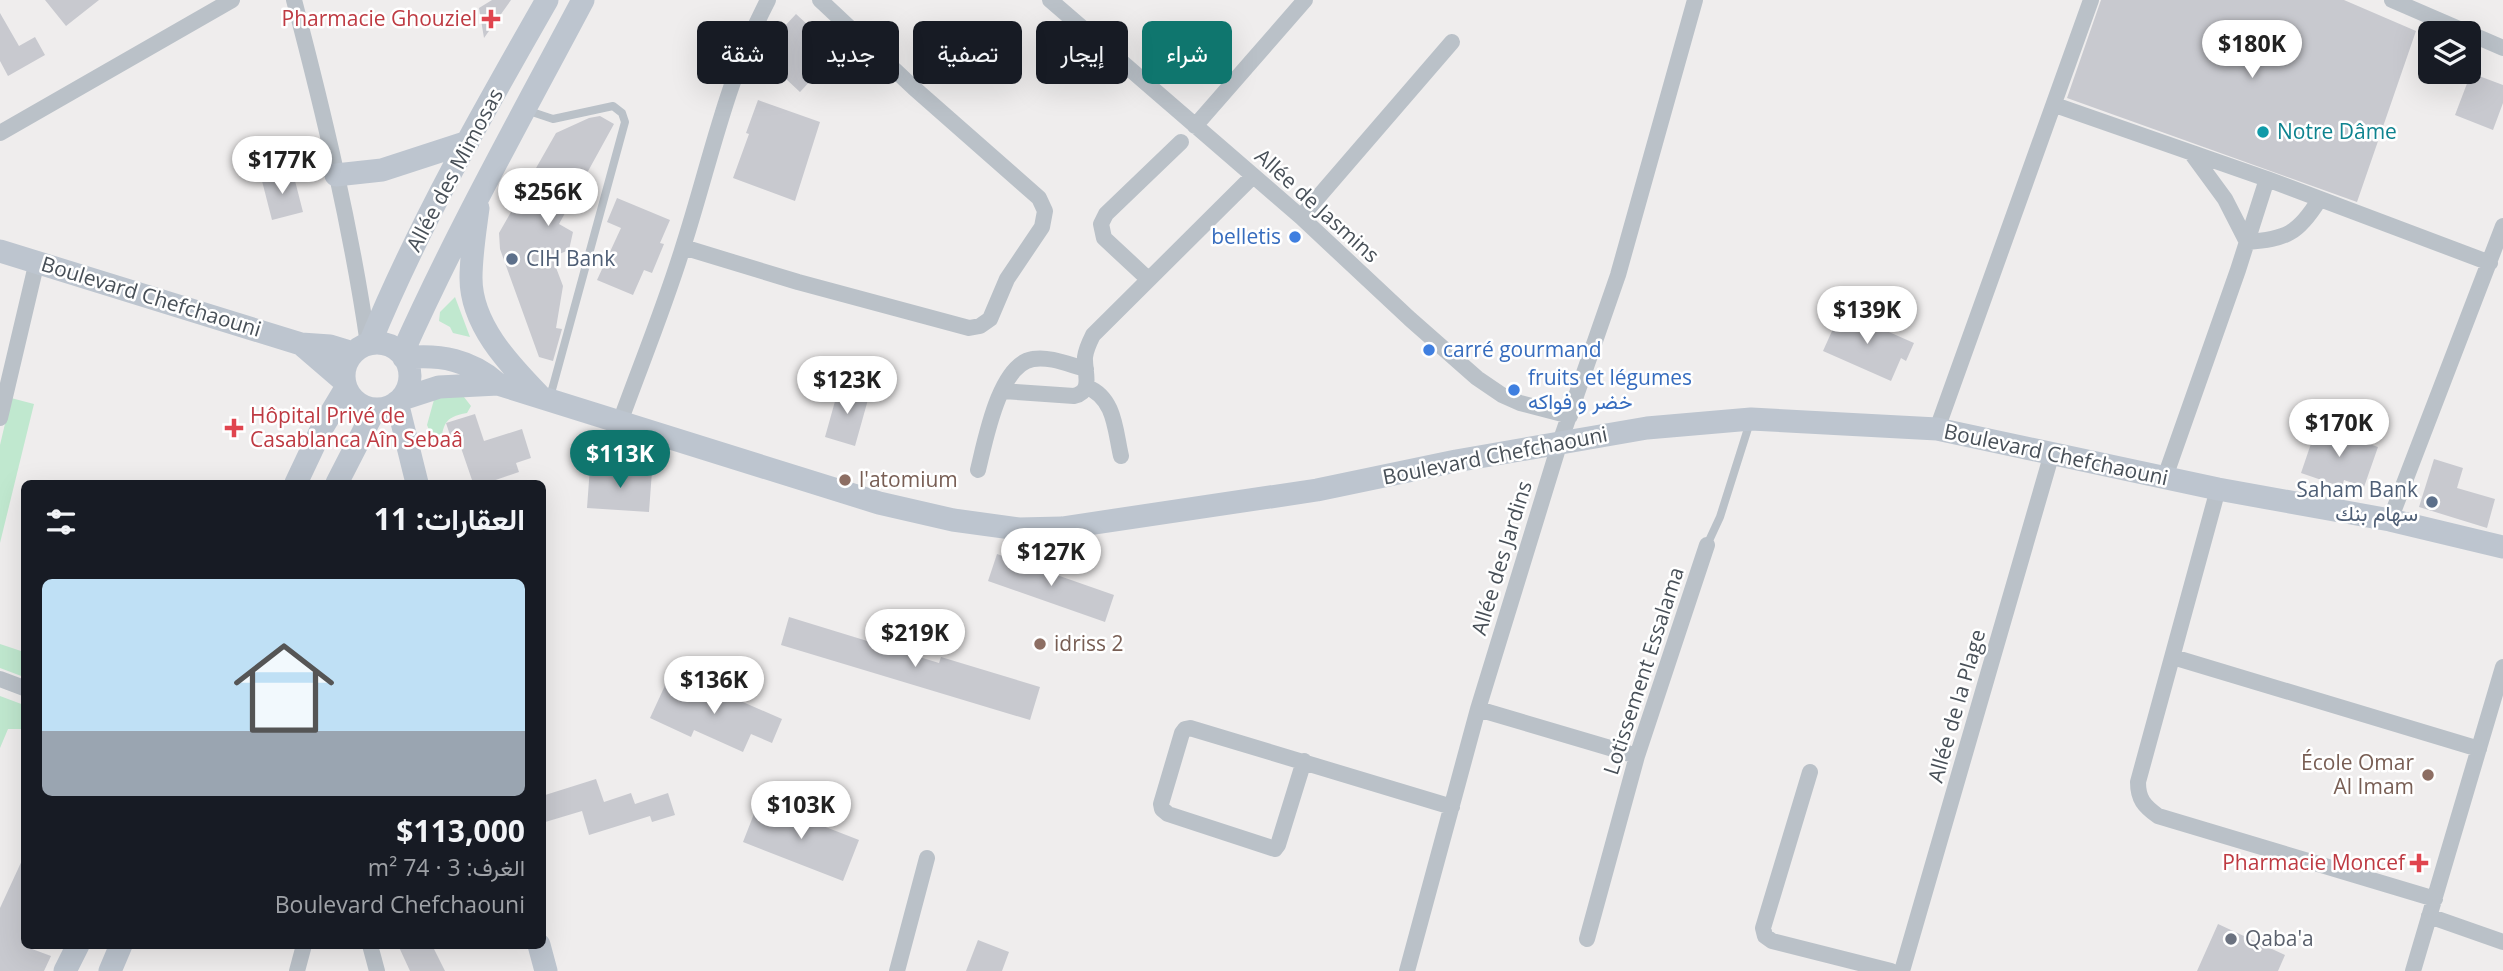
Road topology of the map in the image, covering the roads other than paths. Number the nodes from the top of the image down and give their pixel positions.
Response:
1 (232, 0) edge
2 (294, 0) edge
3 (547, 0) edge
4 (583, 0) edge
5 (768, 0) edge
6 (820, 0) edge
7 (1050, 0) edge
8 (1305, 0) edge
9 (1695, 0) edge
10 (2091, 0) edge
11 (2392, 0) edge
12 (2431, 8) edge
13 (1452, 42) dead end
14 (2503, 48) edge
15 (2055, 105) junction
16 (523, 108) junction
17 (1195, 126) junction
18 (0, 133) edge
19 (468, 142) junction
20 (1181, 142) dead end
21 (2191, 153) junction
22 (336, 175) junction
23 (1253, 176) junction
24 (2267, 179) junction
25 (479, 196) junction
26 (2319, 200) junction
27 (1301, 217) junction
28 (2503, 226) edge
29 (2247, 242) junction
30 (683, 247) junction
31 (0, 251) edge
32 (37, 261) junction
33 (2490, 263) junction
34 (1148, 279) junction
35 (300, 344) junction
36 (364, 347) junction
37 (403, 356) junction
38 (1086, 369) junction
39 (345, 384) junction
40 (498, 384) junction
41 (1087, 387) junction
42 (1003, 391) junction
43 (545, 398) junction
44 (391, 403) junction
45 (1570, 416) junction
46 (0, 418) edge
47 (1751, 419) junction
48 (620, 422) junction
49 (1937, 429) junction
50 (1560, 442) junction
51 (2052, 453) junction
52 (1121, 456) dead end
53 (978, 470) dead end
54 (2165, 477) junction
55 (297, 480) edge
56 (339, 480) edge
57 (416, 480) edge
58 (2218, 489) junction
59 (2390, 520) junction
60 (1707, 545) joint
61 (2503, 547) edge
62 (2173, 657) junction
63 (2503, 667) edge
64 (0, 679) edge
65 (21, 687) edge
66 (1478, 709) junction
67 (2479, 749) junction
68 (1637, 756) junction
69 (1304, 761) junction
70 (1810, 772) dead end
71 (1452, 807) junction
72 (928, 858) dead end
73 (2435, 899) junction
74 (2428, 916) junction
75 (1587, 939) dead end
76 (2503, 942) edge
77 (76, 949) edge
78 (119, 949) edge
79 (303, 949) edge
80 (371, 949) edge
81 (540, 949) edge
82 (65, 971) edge
83 (110, 971) edge
84 (297, 971) edge
85 (377, 971) edge
86 (546, 971) edge
87 (897, 971) edge
88 (1407, 971) edge
89 (1891, 971) edge
90 (1902, 971) edge
91 (2413, 971) edge

1 - 18 street
2 - 22 street
3 - 19 street, Allée des Mimosas
4 - 16 street, Allée des Mimosas
5 - 30 street
6 - 30 street
7 - 17 street, Allée de Jasmins
8 - 17 street
9 - 45 street, Allée des Jardins
10 - 15 street
11 - 12 street
12 - 14 street
13 - 27 street
15 - 21 street
15 - 49 street
16 - 25 street, Allée des Mimosas
16 - 43 lane
17 - 23 street, Allée de Jasmins
19 - 22 street
19 - 36 street, Allée des Mimosas
20 - 34 street
21 - 24 street
21 - 29 street
22 - 36 street
23 - 27 street, Allée de Jasmins
23 - 34 street
24 - 26 street
24 - 29 street
25 - 37 street, Allée des Mimosas
25 - 43 street
26 - 29 street
26 - 33 street
27 - 45 street, Allée de Jasmins
28 - 33 street
29 - 54 street
30 - 48 street
31 - 32 street, Boulevard Chefchaouni
32 - 35 street, Boulevard Chefchaouni
32 - 46 street
33 - 59 street
34 - 38 street
35 - 36 street, Boulevard Chefchaouni
35 - 39 street, Boulevard Chefchaouni
36 - 37 street
36 - 39 street
37 - 40 street, Boulevard Chefchaouni
37 - 44 street
38 - 41 street
38 - 42 street
39 - 44 street
39 - 55 street
40 - 43 street, Boulevard Chefchaouni
40 - 44 street, Boulevard Chefchaouni
41 - 42 street
41 - 52 street
42 - 53 street
43 - 48 street, Boulevard Chefchaouni
44 - 56 street
44 - 57 street
45 - 50 street, Allée des Jardins
47 - 49 street, Boulevard Chefchaouni
47 - 50 street, Boulevard Chefchaouni
47 - 60 lane, Lotissement Essalama
48 - 50 street, Boulevard Chefchaouni
49 - 51 street, Boulevard Chefchaouni
50 - 66 street, Allée des Jardins
51 - 54 street, Boulevard Chefchaouni
51 - 90 street, Allée de la Plage
54 - 58 street, Boulevard Chefchaouni
58 - 59 street, Boulevard Chefchaouni
58 - 62 street
59 - 61 street, Boulevard Chefchaouni
60 - 68 street, Lotissement Essalama
62 - 67 street
62 - 73 street
63 - 67 street
64 - 65 street
66 - 68 street
66 - 71 street, Allée des Jardins
67 - 73 street
68 - 75 street, Lotissement Essalama
69 - 69 street
69 - 71 street
70 - 89 street
71 - 88 street, Allée des Jardins
72 - 87 street
73 - 74 street
74 - 76 street
74 - 91 street
77 - 82 street
78 - 83 street
79 - 84 street
80 - 85 street
81 - 86 street

